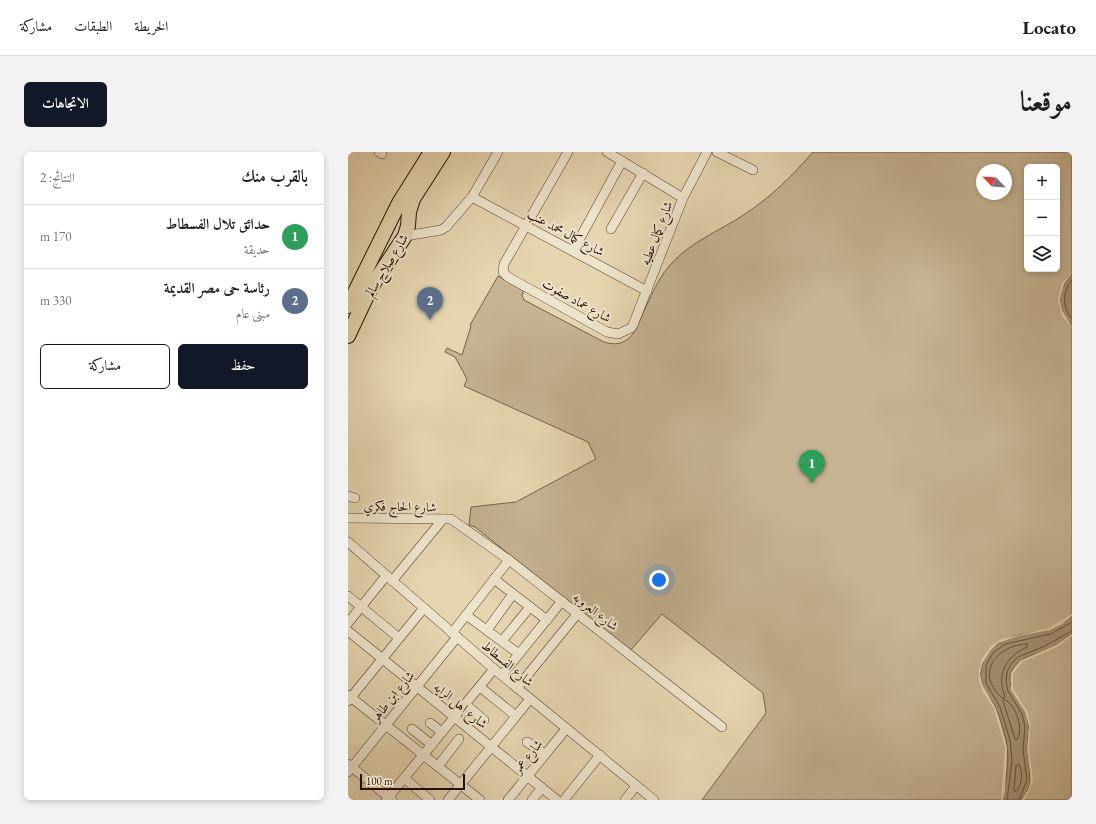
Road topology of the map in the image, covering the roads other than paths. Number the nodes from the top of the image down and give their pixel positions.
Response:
1 (431, 152) edge
2 (444, 152) edge
3 (498, 152) edge
4 (568, 152) edge
5 (608, 152) edge
6 (707, 152) edge
7 (717, 152) edge
8 (622, 161) junction
9 (753, 170) dead end
10 (643, 174) junction
11 (472, 197) junction
12 (683, 198) junction
13 (525, 225) junction
14 (611, 229) dead end
15 (383, 234) junction
16 (402, 240) junction
17 (573, 251) junction
18 (647, 291) junction
19 (348, 306) edge
20 (632, 325) joint
21 (348, 336) edge
22 (348, 518) edge
23 (447, 519) junction
24 (350, 547) edge
25 (509, 560) junction
26 (389, 578) junction
27 (494, 579) junction
28 (513, 594) junction
29 (348, 596) edge
30 (562, 601) junction
31 (361, 606) junction
32 (530, 607) junction
33 (423, 609) junction
34 (578, 613) junction
35 (466, 615) junction
36 (547, 620) junction
37 (348, 623) edge
38 (487, 630) junction
39 (348, 631) edge
40 (455, 635) junction
41 (399, 638) junction
42 (502, 641) junction
43 (519, 654) junction
44 (382, 659) junction
45 (498, 672) junction
46 (417, 687) junction
47 (480, 687) junction
48 (517, 688) junction
49 (349, 698) edge
50 (530, 699) junction
51 (465, 704) junction
52 (516, 716) junction
53 (454, 717) junction
54 (484, 720) dead end
55 (430, 723) dead end
56 (386, 725) junction
57 (722, 727) dead end
58 (566, 729) junction
59 (412, 730) dead end
60 (442, 732) junction
61 (459, 739) dead end
62 (528, 742) dead end
63 (432, 745) junction
64 (491, 747) junction
65 (545, 754) junction
66 (423, 755) junction
67 (600, 755) junction
68 (438, 766) junction
69 (349, 768) edge
70 (528, 776) junction
71 (404, 778) junction
72 (460, 785) junction
73 (636, 786) junction
74 (542, 788) junction
75 (389, 799) edge
76 (430, 800) edge
77 (448, 800) edge
78 (480, 800) edge
79 (508, 800) edge
80 (532, 800) edge
81 (557, 800) edge
82 (564, 800) edge
83 (625, 800) edge
84 (654, 800) edge

1 - 15 highway, شارع صلاح سالم
2 - 16 highway, شارع صلاح سالم
3 - 11 street
4 - 13 street
5 - 8 street
6 - 12 street, شارع كمال عطيه
7 - 9 street
8 - 10 street
8 - 17 street
10 - 12 street
10 - 14 street
11 - 13 street, شارع كمال محمد عنب
11 - 16 street
12 - 18 street, شارع كمال عطيه
13 - 17 street, شارع كمال محمد عنب
13 - 20 street, شارع عماد صفوت
15 - 16 highway
15 - 19 highway, شارع صلاح سالم
16 - 21 highway, شارع صلاح سالم
17 - 18 street, شارع كمال محمد عنب
18 - 20 street, شارع كمال عطيه
22 - 23 street, شارع الحاج فكري
23 - 25 street, شارع العروبه
23 - 26 street
24 - 26 street, شارع الفسطاط
25 - 27 street, شارع ابن طاهر
25 - 30 street, شارع العروبه
26 - 31 street
26 - 33 street, شارع الفسطاط
27 - 28 street
27 - 35 street, شارع ابن طاهر
28 - 32 street
28 - 38 street
29 - 31 street
30 - 34 street, شارع العروبه
30 - 36 street
31 - 37 street
31 - 41 street
32 - 36 street
32 - 42 street
33 - 40 street, شارع الفسطاط
33 - 41 street
34 - 48 street
34 - 57 street, شارع العروبه
35 - 38 street
35 - 40 street, شارع ابن طاهر
36 - 43 street
38 - 42 street
39 - 44 street, شارع اهل الرايه
40 - 45 street, شارع الفسطاط
40 - 46 street, شارع ابن طاهر
41 - 44 street
42 - 43 street
43 - 45 street
44 - 46 street, شارع اهل الرايه
44 - 49 street
45 - 47 street
45 - 48 street, شارع الفسطاط
46 - 53 street, شارع اهل الرايه
46 - 56 street, شارع ابن طاهر
47 - 51 street
47 - 52 street
48 - 50 street, شارع الفسطاط
49 - 56 street
50 - 52 street
50 - 58 street, شارع الفسطاط
51 - 53 street
51 - 54 street
52 - 64 street
53 - 60 street
53 - 64 street, شارع اهل الرايه
55 - 60 street
56 - 66 street
56 - 69 street, شارع ابن طاهر
58 - 65 street, شارع عمر
58 - 67 street, شارع الفسطاط
59 - 63 street
60 - 63 street
61 - 68 street
62 - 65 street
63 - 66 street
64 - 70 street, شارع اهل الرايه
64 - 72 street
65 - 70 street, شارع عمر
66 - 68 street
66 - 71 street
67 - 73 street, شارع الفسطاط
67 - 82 street
68 - 72 street
69 - 75 street
70 - 74 street, شارع اهل الرايه
70 - 79 street, شارع عمر
71 - 75 street
71 - 76 street
72 - 77 street
72 - 78 street
73 - 83 street
73 - 84 street, شارع الفسطاط
74 - 80 street
74 - 81 street, شارع اهل الرايه

